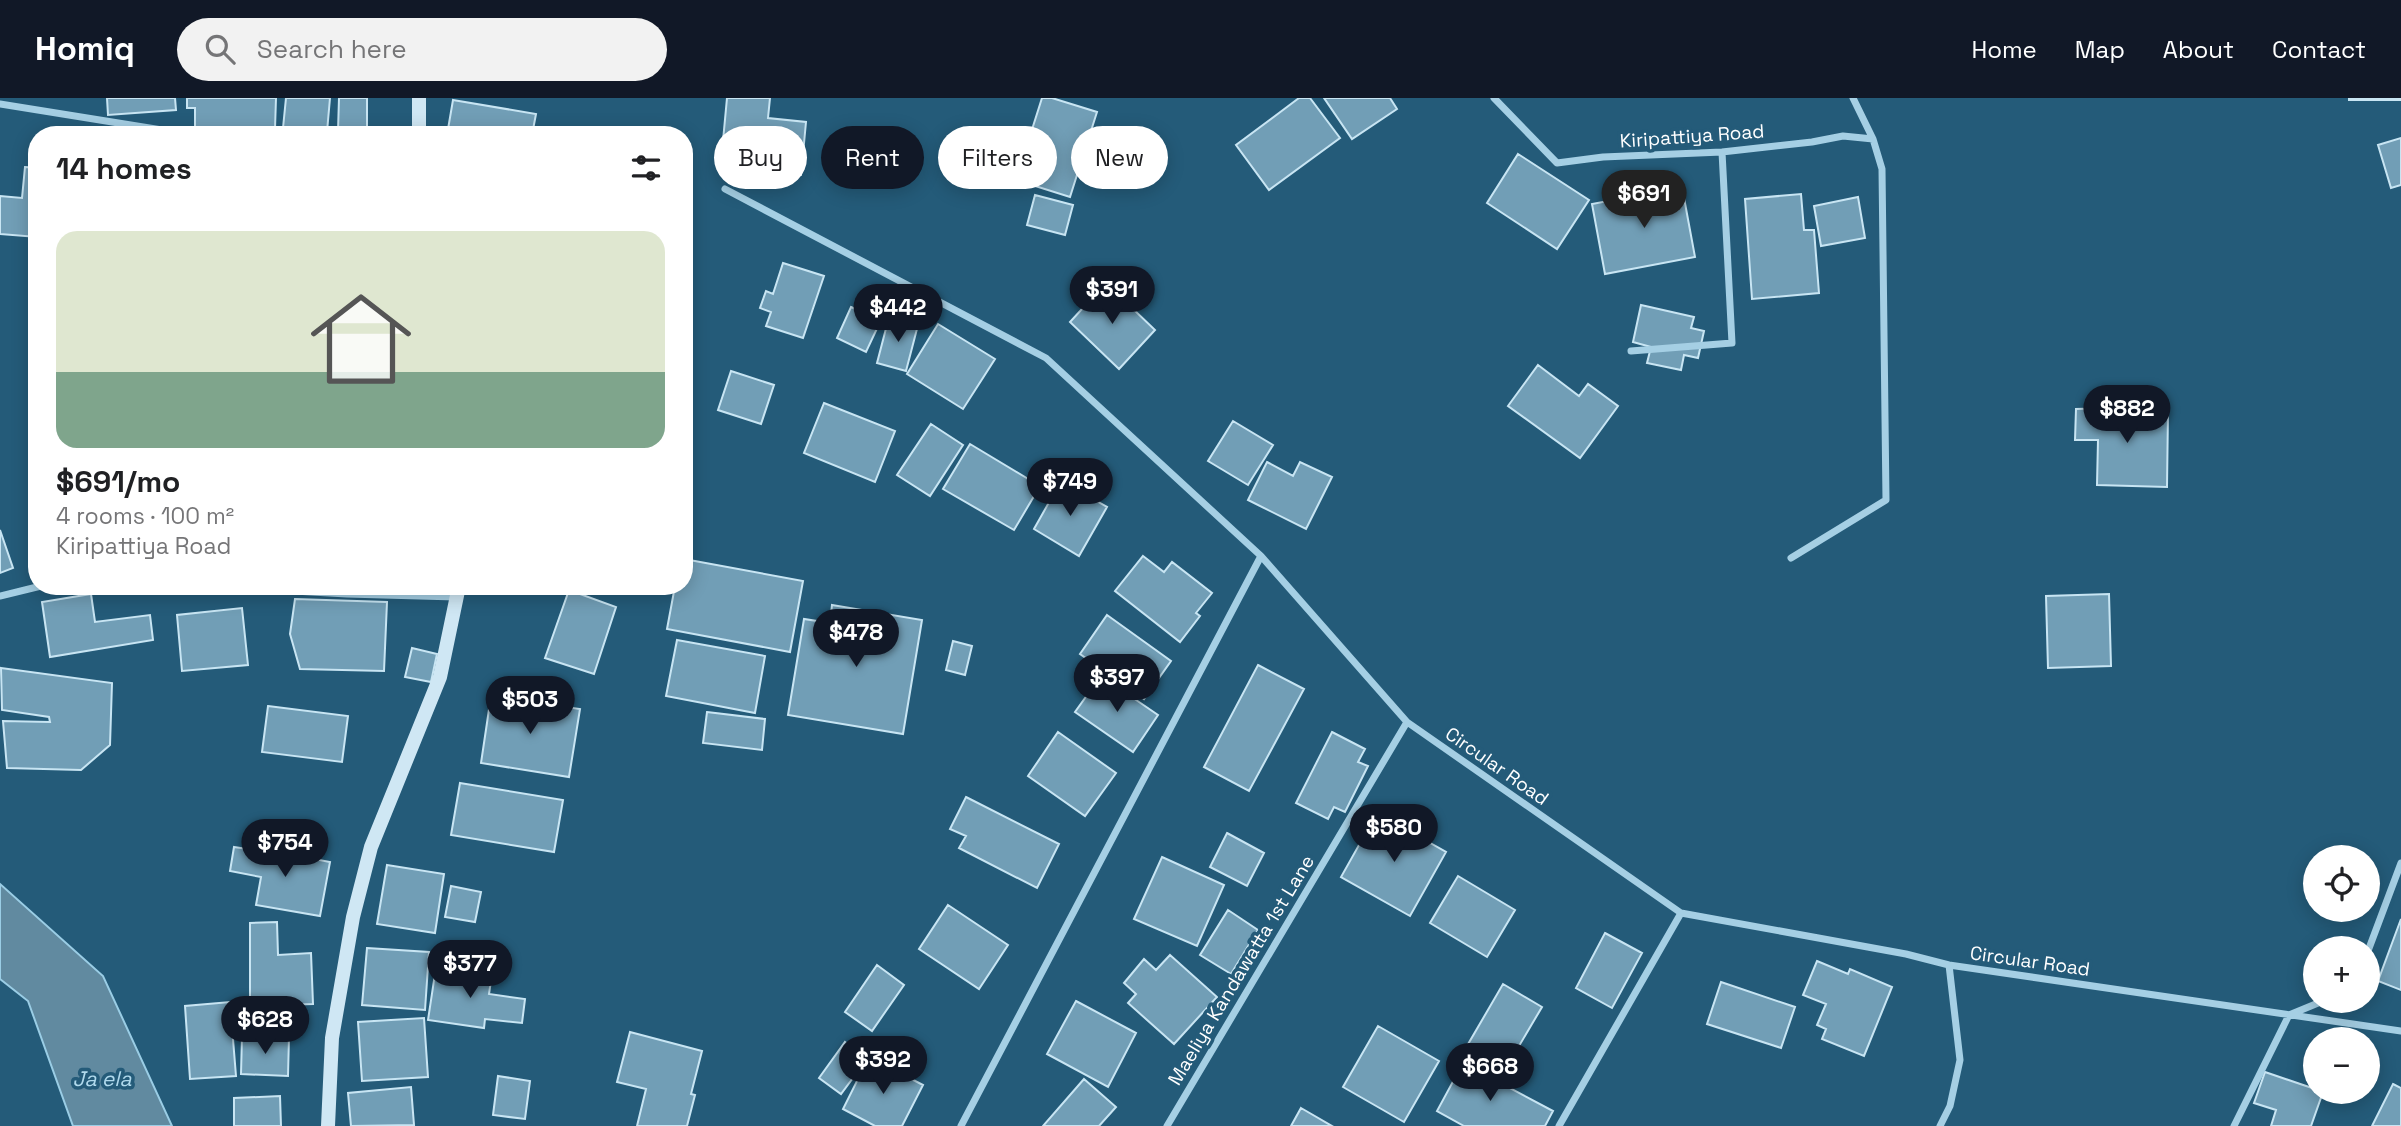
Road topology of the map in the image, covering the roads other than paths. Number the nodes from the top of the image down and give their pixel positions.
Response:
1 (419, 98) edge
2 (1494, 98) edge
3 (1853, 98) edge
4 (0, 104) edge
5 (137, 126) edge
6 (419, 126) edge
7 (1873, 139) junction
8 (1722, 152) junction
9 (725, 189) dead end
10 (1631, 351) dead end
11 (1261, 556) junction
12 (1791, 558) dead end
13 (28, 589) edge
14 (457, 595) edge
15 (0, 596) edge
16 (1407, 722) junction
17 (2401, 863) edge
18 (1681, 913) junction
19 (2374, 936) edge
20 (1949, 965) junction
21 (2303, 1009) edge
22 (2289, 1015) junction
23 (2401, 1031) edge
24 (328, 1126) edge
25 (961, 1126) edge
26 (1167, 1126) edge
27 (1559, 1126) edge
28 (1940, 1126) edge
29 (2234, 1126) edge

1 - 6 main road
2 - 8 street, Kiripattiya Road
3 - 7 street
4 - 5 street
7 - 8 street, Kiripattiya Road
7 - 12 street
8 - 10 street
9 - 11 street, Circular Road
11 - 16 street, Circular Road
11 - 25 street
13 - 15 street
14 - 24 main road
16 - 18 street, Circular Road
16 - 26 street, Maeliya Kandawatta 1st Lane
17 - 19 street
18 - 20 street, Circular Road
18 - 27 street
20 - 22 street, Circular Road
20 - 28 street
21 - 22 street
22 - 23 street, Circular Road
22 - 29 street

